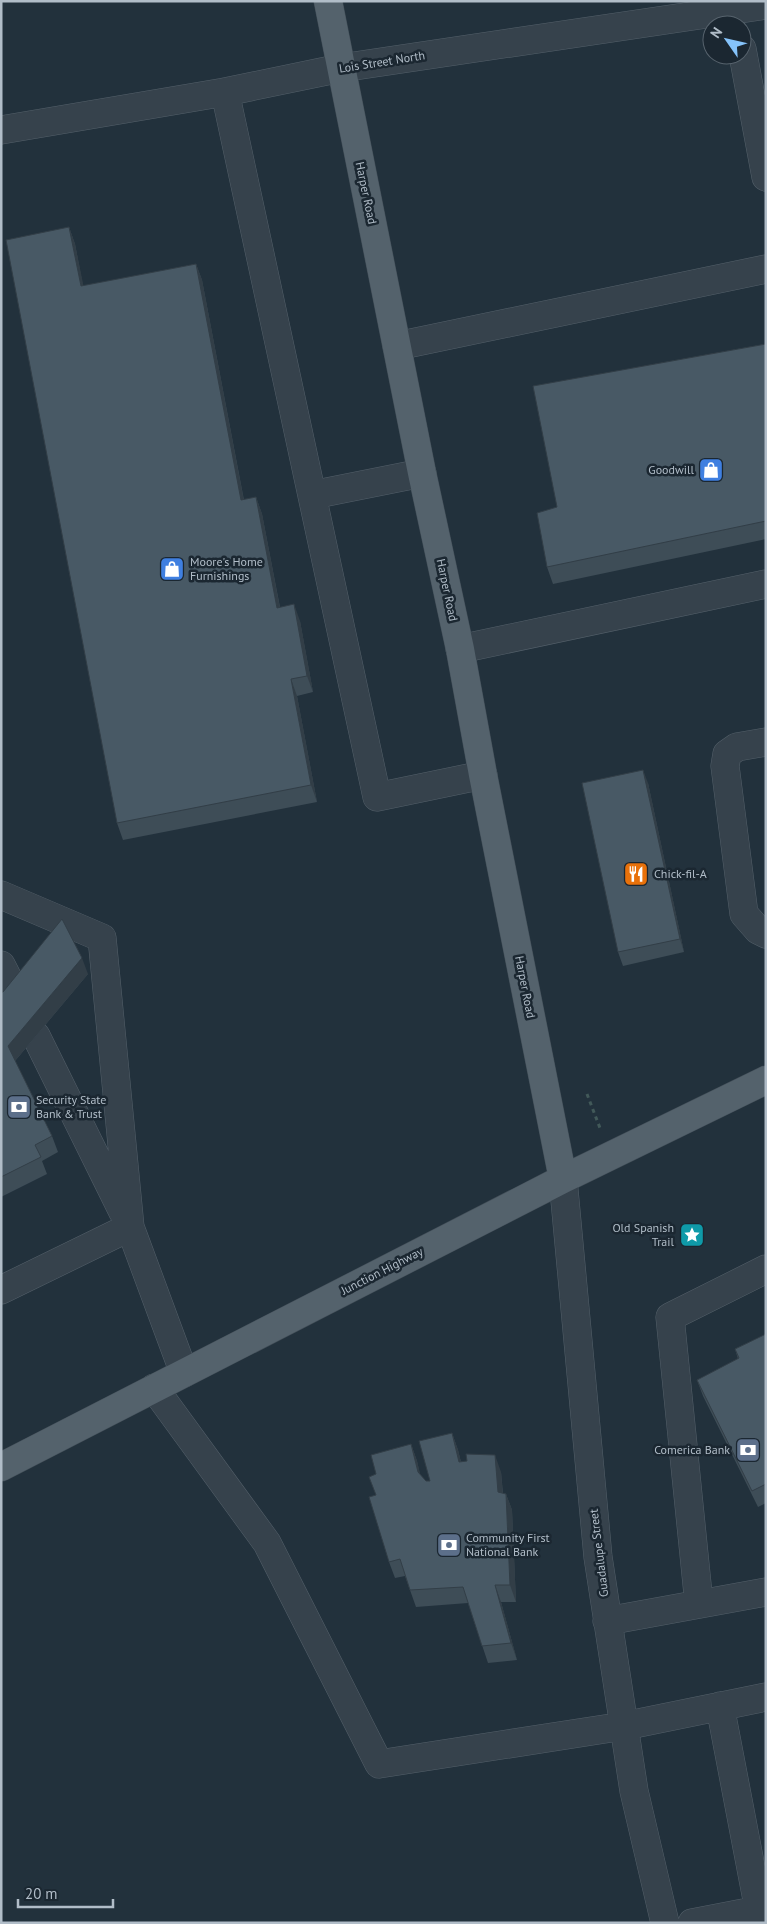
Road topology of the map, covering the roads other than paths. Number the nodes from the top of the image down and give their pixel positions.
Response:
1 (328, 1) edge
2 (766, 5) edge
3 (743, 15) edge
4 (702, 22) edge
5 (745, 65) edge
6 (341, 68) junction
7 (225, 92) junction
8 (1, 130) edge
9 (766, 177) edge
10 (766, 269) edge
11 (397, 346) junction
12 (422, 473) junction
13 (312, 495) junction
14 (766, 584) edge
15 (460, 649) junction
16 (766, 742) edge
17 (483, 775) junction
18 (1, 895) edge
19 (766, 934) edge
20 (1, 965) edge
21 (18, 998) edge
22 (36, 1036) edge
23 (766, 1080) edge
24 (563, 1179) junction
25 (130, 1227) junction
26 (766, 1269) edge
27 (1, 1290) edge
28 (184, 1373) junction
29 (154, 1388) junction
30 (1, 1467) edge
31 (765, 1592) edge
32 (698, 1604) junction
33 (608, 1621) junction
34 (766, 1697) edge
35 (720, 1706) junction
36 (624, 1726) junction
37 (665, 1923) edge
38 (692, 1923) edge

1 - 6 main road, Harper Road
2 - 3 street, Lois Street North
4 - 6 street, Lois Street North
5 - 9 street
6 - 7 street, Lois Street North
6 - 11 main road, Harper Road
7 - 8 street, Lois Street North
7 - 13 street
10 - 11 street
11 - 12 main road, Harper Road
12 - 13 street
12 - 15 main road, Harper Road
13 - 17 street
14 - 15 street
15 - 17 main road, Harper Road
16 - 19 street
17 - 24 main road, Harper Road
18 - 25 street
20 - 21 street
22 - 25 street
23 - 24 main road, Junction Highway
24 - 28 main road, Junction Highway
24 - 33 street, Guadalupe Street
25 - 27 street
25 - 28 street
26 - 32 street
28 - 29 main road, Junction Highway
29 - 30 main road, Junction Highway
29 - 36 street
31 - 32 street
32 - 33 street
33 - 36 street, Guadalupe Street
34 - 35 street
35 - 36 street
35 - 38 street
36 - 37 street, Guadalupe Street

